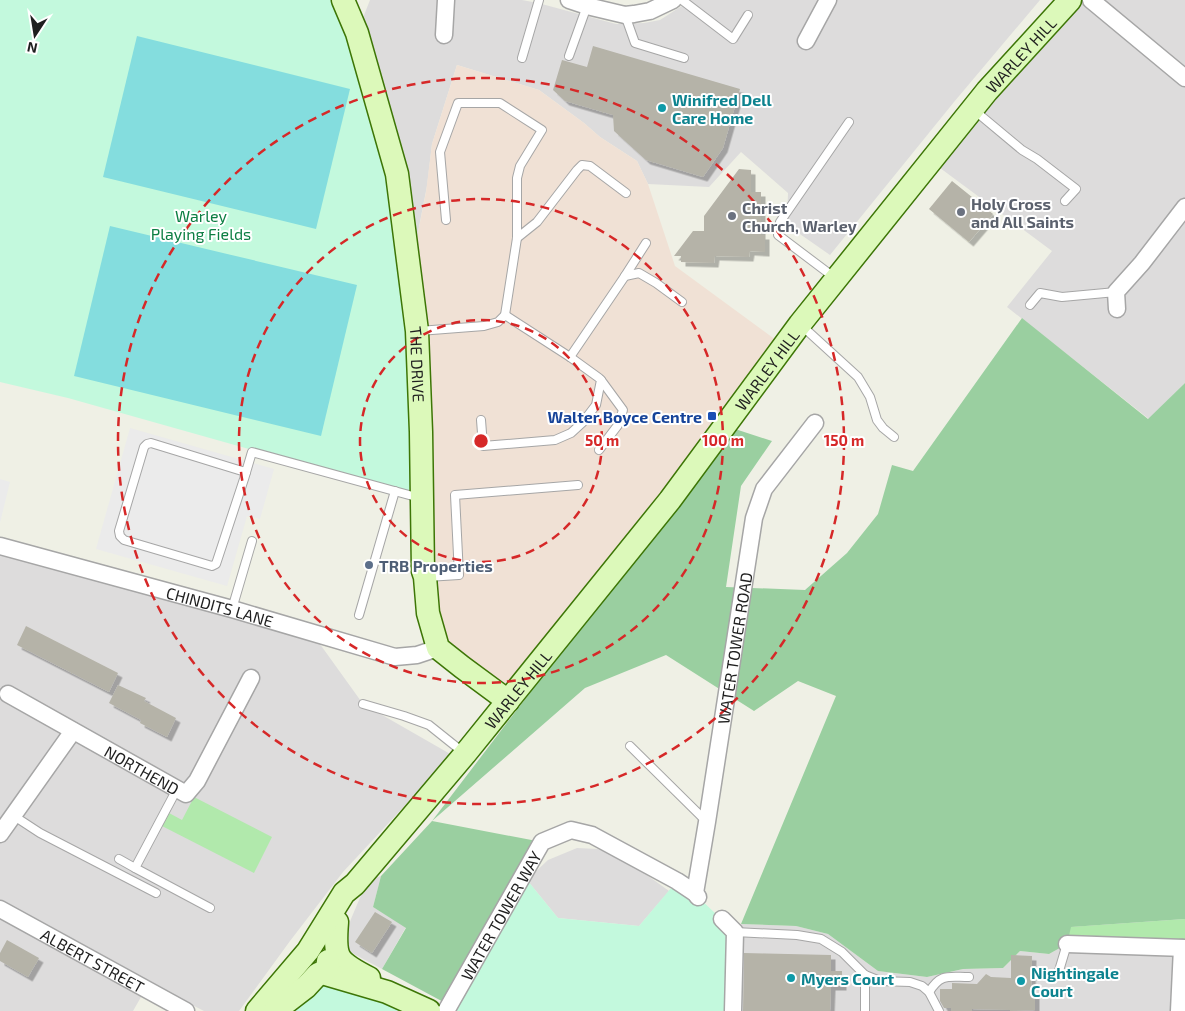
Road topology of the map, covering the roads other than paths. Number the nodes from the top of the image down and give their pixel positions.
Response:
1 (343, 0) edge
2 (446, 0) edge
3 (539, 0) edge
4 (569, 0) edge
5 (673, 0) edge
6 (682, 0) edge
7 (828, 0) edge
8 (1070, 0) edge
9 (1091, 0) edge
10 (587, 6) junction
11 (625, 15) junction
12 (748, 15) dead end
13 (444, 35) dead end
14 (806, 41) dead end
15 (570, 56) dead end
16 (522, 58) dead end
17 (684, 58) dead end
18 (1185, 78) edge
19 (973, 109) junction
20 (849, 122) dead end
21 (626, 193) dead end
22 (1065, 201) dead end
23 (1185, 207) edge
24 (446, 220) dead end
25 (518, 238) junction
26 (646, 243) dead end
27 (625, 276) junction
28 (836, 279) junction
29 (1116, 292) junction
30 (682, 302) dead end
31 (1030, 305) dead end
32 (1117, 309) dead end
33 (504, 315) junction
34 (800, 324) junction
35 (417, 331) junction
36 (570, 357) junction
37 (601, 380) junction
38 (481, 420) dead end
39 (815, 423) dead end
40 (894, 437) dead end
41 (599, 450) dead end
42 (246, 473) junction
43 (578, 485) dead end
44 (395, 491) junction
45 (422, 498) junction
46 (252, 541) dead end
47 (0, 546) edge
48 (425, 577) junction
49 (232, 609) junction
50 (358, 616) dead end
51 (438, 648) junction
52 (251, 678) dead end
53 (8, 694) dead end
54 (508, 701) junction
55 (363, 704) dead end
56 (73, 731) junction
57 (630, 746) dead end
58 (466, 754) junction
59 (177, 789) junction
60 (14, 816) junction
61 (707, 822) junction
62 (0, 834) edge
63 (119, 859) dead end
64 (135, 868) junction
65 (355, 884) junction
66 (156, 893) dead end
67 (696, 895) joint
68 (210, 908) dead end
69 (0, 909) edge
70 (722, 919) dead end
71 (337, 922) junction
72 (735, 932) junction
73 (1067, 944) joint
74 (1184, 948) edge
75 (318, 962) junction
76 (354, 970) junction
77 (1058, 974) dead end
78 (865, 975) junction
79 (968, 977) dead end
80 (388, 992) junction
81 (929, 992) junction
82 (186, 1011) edge
83 (258, 1011) edge
84 (275, 1011) edge
85 (429, 1011) edge
86 (446, 1011) edge
87 (733, 1011) edge
88 (865, 1011) edge
89 (939, 1011) edge
90 (1179, 1011) edge

1 - 35 main road, THE DRIVE
2 - 13 street
3 - 16 lane
4 - 10 street
5 - 11 street
6 - 12 lane
7 - 14 street
8 - 19 main road, WARLEY HILL
9 - 18 street
10 - 11 street
10 - 15 lane
11 - 17 lane
19 - 22 lane
19 - 28 main road, WARLEY HILL
20 - 28 lane
21 - 25 lane
23 - 29 street
24 - 25 lane
25 - 33 lane
26 - 27 lane
27 - 30 lane
27 - 36 lane
28 - 34 main road, WARLEY HILL
29 - 31 lane
29 - 32 street
33 - 35 lane
33 - 36 lane
34 - 40 lane
34 - 54 main road, WARLEY HILL
35 - 45 main road, THE DRIVE
36 - 37 lane
37 - 38 lane
37 - 41 lane
39 - 61 street, WATER TOWER ROAD
42 - 42 lane
42 - 44 lane
43 - 48 lane
44 - 45 lane
44 - 50 lane
45 - 48 main road, THE DRIVE
46 - 49 lane
47 - 49 street, CHINDITS LANE
48 - 51 main road, THE DRIVE
49 - 51 street, CHINDITS LANE
51 - 54 main road
52 - 59 street, NORTHEND
53 - 56 street, NORTHEND
54 - 58 main road, WARLEY HILL
55 - 58 lane
56 - 59 street, NORTHEND
56 - 60 street
57 - 61 lane
58 - 65 main road, WARLEY HILL
59 - 64 lane
60 - 62 street
60 - 66 lane
61 - 67 street, WATER TOWER ROAD
63 - 64 lane
64 - 68 lane
65 - 71 main road, WARLEY HILL
65 - 75 main road, WARLEY HILL
67 - 86 street, WATER TOWER WAY
69 - 82 street, ALBERT STREET
70 - 72 street
71 - 75 main road, WARLEY HILL
71 - 76 main road
72 - 78 lane
72 - 87 street
73 - 74 street
73 - 77 lane
74 - 90 street
75 - 76 main road
75 - 80 main road
75 - 83 main road, WARLEY HILL
75 - 84 main road, WARLEY HILL
76 - 80 main road
78 - 81 lane
78 - 88 lane
79 - 81 lane
80 - 85 main road
81 - 89 lane

